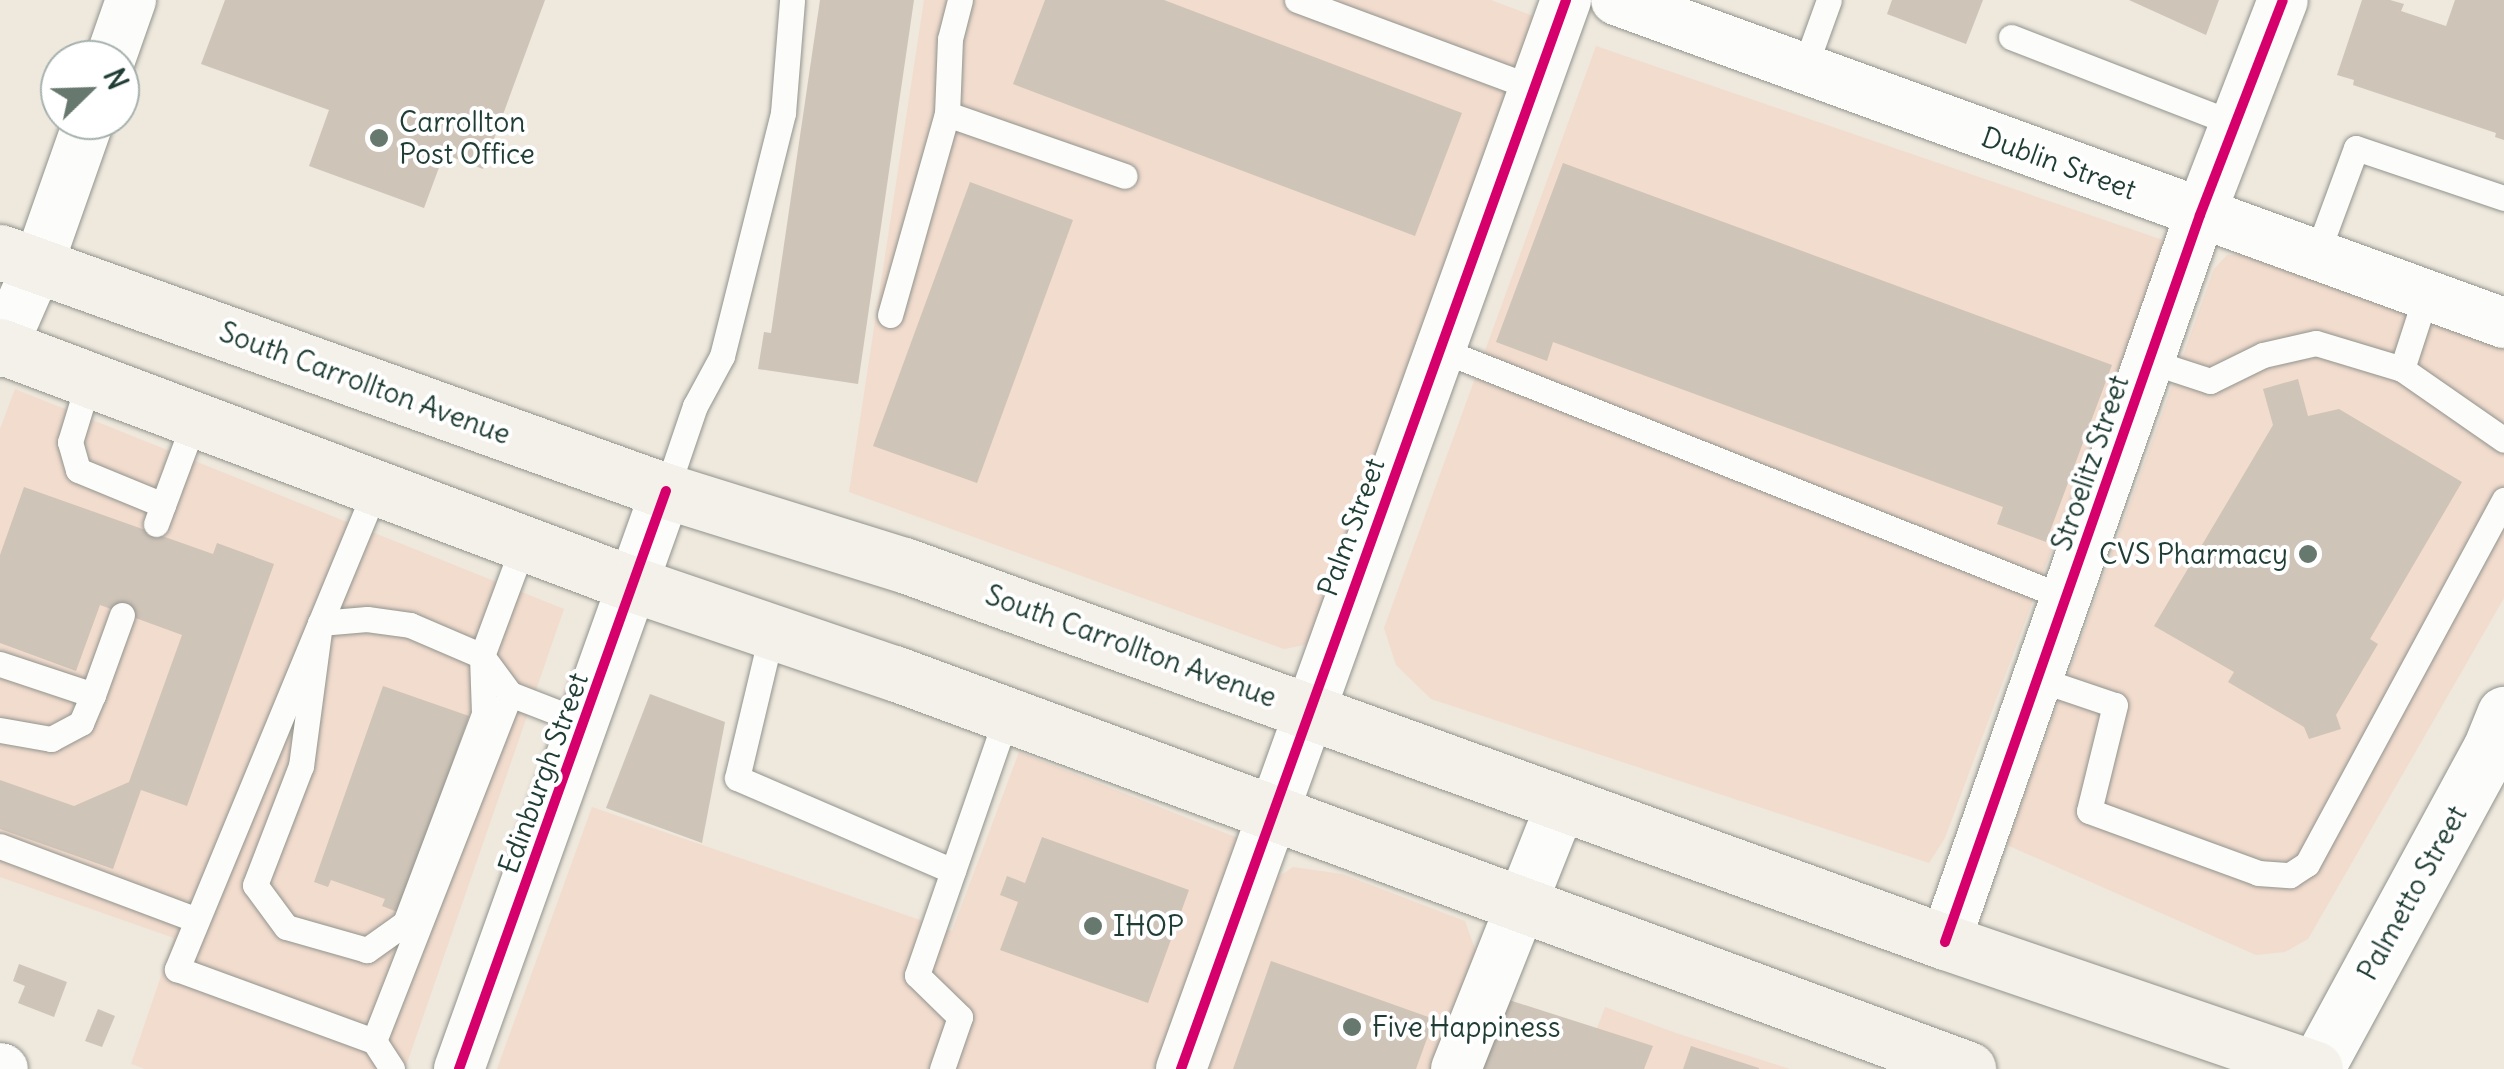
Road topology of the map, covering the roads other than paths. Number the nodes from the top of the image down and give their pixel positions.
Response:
1 (131, 0) edge
2 (792, 0) edge
3 (960, 0) edge
4 (1297, 0) edge
5 (1566, 0) edge
6 (1616, 0) edge
7 (1830, 0) edge
8 (2282, 0) edge
9 (2011, 36) dead end
10 (117, 40) edge
11 (1804, 69) junction
12 (1534, 88) junction
13 (947, 114) junction
14 (2235, 124) junction
15 (78, 140) edge
16 (1125, 176) dead end
17 (2504, 198) edge
18 (2200, 215) junction
19 (2316, 256) junction
20 (19, 258) edge
21 (2426, 295) junction
22 (890, 314) dead end
23 (2504, 323) edge
24 (1, 348) edge
25 (1440, 348) junction
26 (2149, 362) junction
27 (2402, 368) junction
28 (89, 380) junction
29 (195, 420) junction
30 (2504, 440) edge
31 (376, 488) junction
32 (666, 491) junction
33 (2504, 500) edge
34 (524, 543) junction
35 (635, 585) junction
36 (2066, 598) junction
37 (122, 614) dead end
38 (320, 622) junction
39 (772, 631) junction
40 (482, 656) junction
41 (0, 664) edge
42 (2038, 679) junction
43 (510, 694) junction
44 (93, 695) junction
45 (1309, 710) junction
46 (2504, 714) edge
47 (1007, 715) junction
48 (585, 722) junction
49 (0, 730) edge
50 (1562, 802) junction
51 (1272, 812) junction
52 (0, 846) edge
53 (952, 872) junction
54 (1519, 905) junction
55 (197, 920) junction
56 (1945, 942) junction
57 (374, 1041) junction
58 (1907, 1058) edge
59 (392, 1069) edge
60 (458, 1069) edge
61 (942, 1069) edge
62 (1182, 1069) edge
63 (1456, 1069) edge
64 (1968, 1069) edge
65 (2316, 1069) edge

1 - 10 street
2 - 32 lane
3 - 13 lane
4 - 12 lane
5 - 12 street, Palm Street
6 - 11 street, Dublin Street
7 - 11 lane
8 - 14 street, Stroelitz Street
9 - 14 lane
11 - 18 street, Dublin Street
12 - 25 street, Palm Street
13 - 16 lane
13 - 22 lane
14 - 18 street, Stroelitz Street
15 - 20 street
17 - 19 lane
18 - 19 street, Dublin Street
18 - 26 street, Stroelitz Street
19 - 21 street, Dublin Street
20 - 24 street
20 - 32 main road, South Carrollton Avenue
21 - 23 street, Dublin Street
21 - 27 lane
24 - 28 main road
25 - 36 lane
25 - 45 street, Palm Street
26 - 27 lane
26 - 36 street, Stroelitz Street
27 - 30 lane
28 - 29 main road
28 - 29 lane
29 - 31 main road
31 - 34 main road
31 - 38 lane
32 - 35 street, Edinburgh Street
32 - 45 main road, South Carrollton Avenue
33 - 42 lane
34 - 35 main road
34 - 40 lane
35 - 39 main road
35 - 48 street, Edinburgh Street
36 - 42 street, Stroelitz Street
37 - 44 lane
38 - 40 lane
38 - 40 lane
38 - 55 lane
39 - 47 main road
39 - 53 lane
40 - 43 lane
41 - 44 lane
42 - 56 street, Stroelitz Street
43 - 48 lane
43 - 57 lane
44 - 49 lane
45 - 50 main road, South Carrollton Avenue
45 - 51 street, Palm Street
46 - 65 street, Palmetto Street
47 - 51 main road
47 - 53 lane
48 - 60 street, Edinburgh Street
50 - 54 street
50 - 56 main road, South Carrollton Avenue
51 - 54 main road
51 - 62 street, Palm Street
52 - 55 lane
53 - 61 lane
54 - 58 main road
54 - 63 street
55 - 57 lane
56 - 65 main road, South Carrollton Avenue
57 - 59 lane
58 - 64 main road

